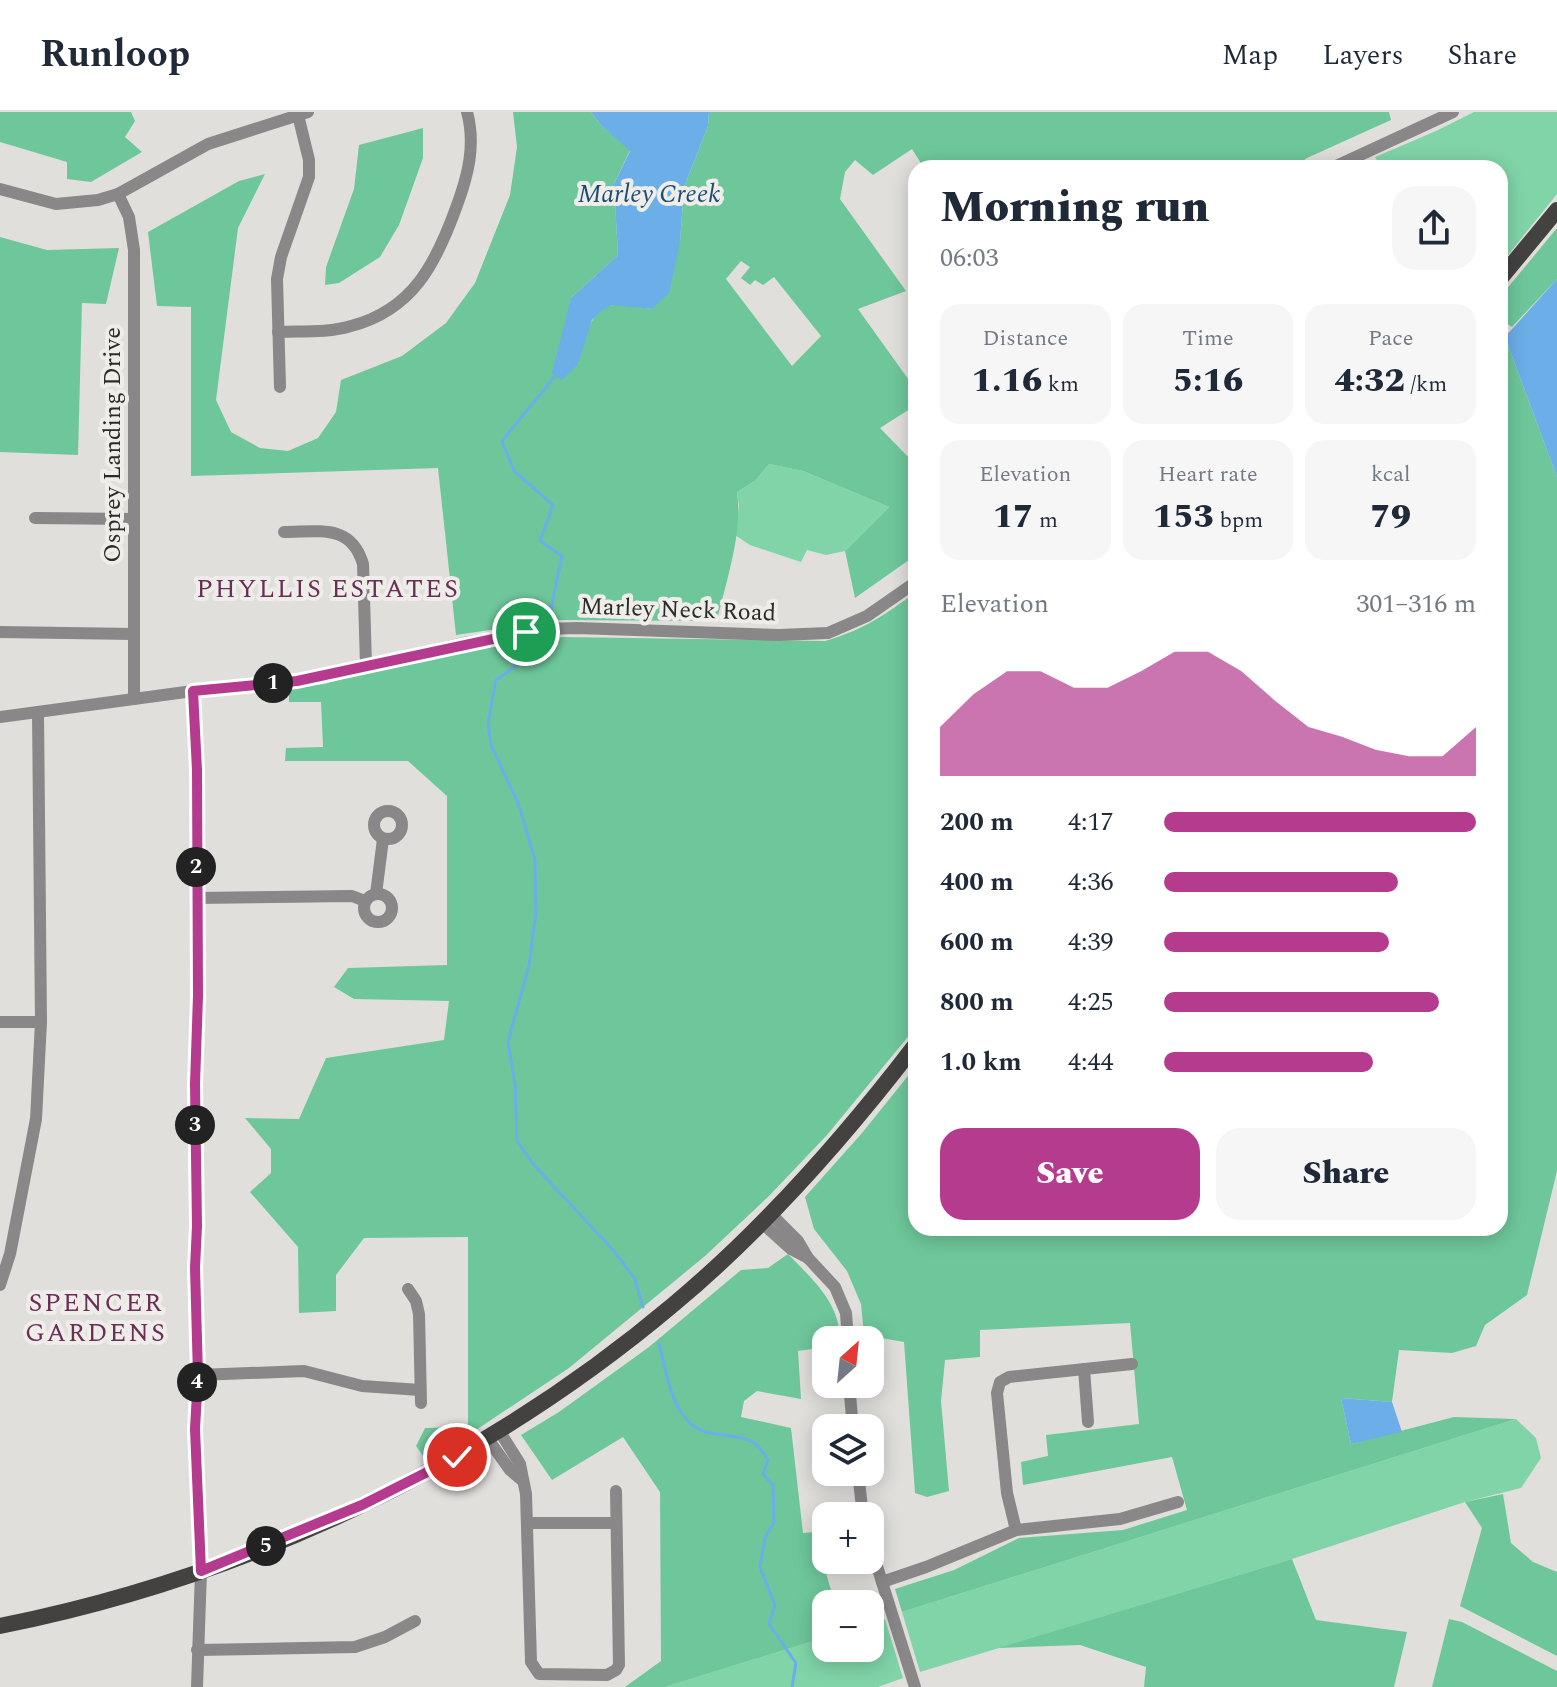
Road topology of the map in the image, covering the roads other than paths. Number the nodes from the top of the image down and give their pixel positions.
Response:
1 (467, 112) edge
2 (1453, 112) edge
3 (303, 114) edge
4 (1349, 160) edge
5 (0, 189) edge
6 (118, 194) junction
7 (1557, 210) edge
8 (1508, 269) edge
9 (278, 332) junction
10 (280, 387) dead end
11 (35, 518) dead end
12 (134, 519) junction
13 (284, 532) dead end
14 (908, 588) edge
15 (0, 632) edge
16 (134, 634) junction
17 (366, 665) junction
18 (193, 691) junction
19 (134, 699) junction
20 (38, 712) junction
21 (0, 717) edge
22 (383, 839) dead end
23 (196, 898) junction
24 (0, 1022) edge
25 (41, 1022) junction
26 (908, 1054) edge
27 (767, 1218) junction
28 (0, 1285) edge
29 (408, 1289) dead end
30 (848, 1326) edge
31 (1132, 1364) dead end
32 (1084, 1369) junction
33 (198, 1375) junction
34 (1088, 1422) dead end
35 (494, 1435) junction
36 (616, 1491) dead end
37 (1178, 1502) dead end
38 (528, 1523) junction
39 (616, 1523) junction
40 (1016, 1530) junction
41 (201, 1571) junction
42 (879, 1574) edge
43 (882, 1582) junction
44 (415, 1621) dead end
45 (0, 1626) edge
46 (197, 1650) junction
47 (197, 1687) edge
48 (915, 1687) edge

1 - 9 street
2 - 4 street
3 - 6 street
3 - 9 street
5 - 6 street
6 - 12 street, Osprey Landing Drive
7 - 8 main road
9 - 10 street
11 - 12 street
12 - 16 street, Osprey Landing Drive
13 - 17 street
14 - 17 street, Marley Neck Road
15 - 16 street
16 - 19 street, Osprey Landing Drive
17 - 18 street, Marley Neck Road
18 - 19 street, Marley Neck Road
18 - 23 street
19 - 20 street, Marley Neck Road
20 - 21 street, Marley Neck Road
20 - 25 street
22 - 23 street
23 - 33 street
24 - 25 street
25 - 28 street
26 - 27 main road
27 - 30 street
27 - 35 main road
29 - 33 street
31 - 32 street
32 - 34 street
32 - 40 street
33 - 41 street
35 - 38 street
35 - 41 main road
36 - 39 street
37 - 40 street
38 - 39 street
38 - 39 street
40 - 43 street
41 - 45 main road
41 - 46 street
42 - 43 street
43 - 48 street
44 - 46 street
46 - 47 street

